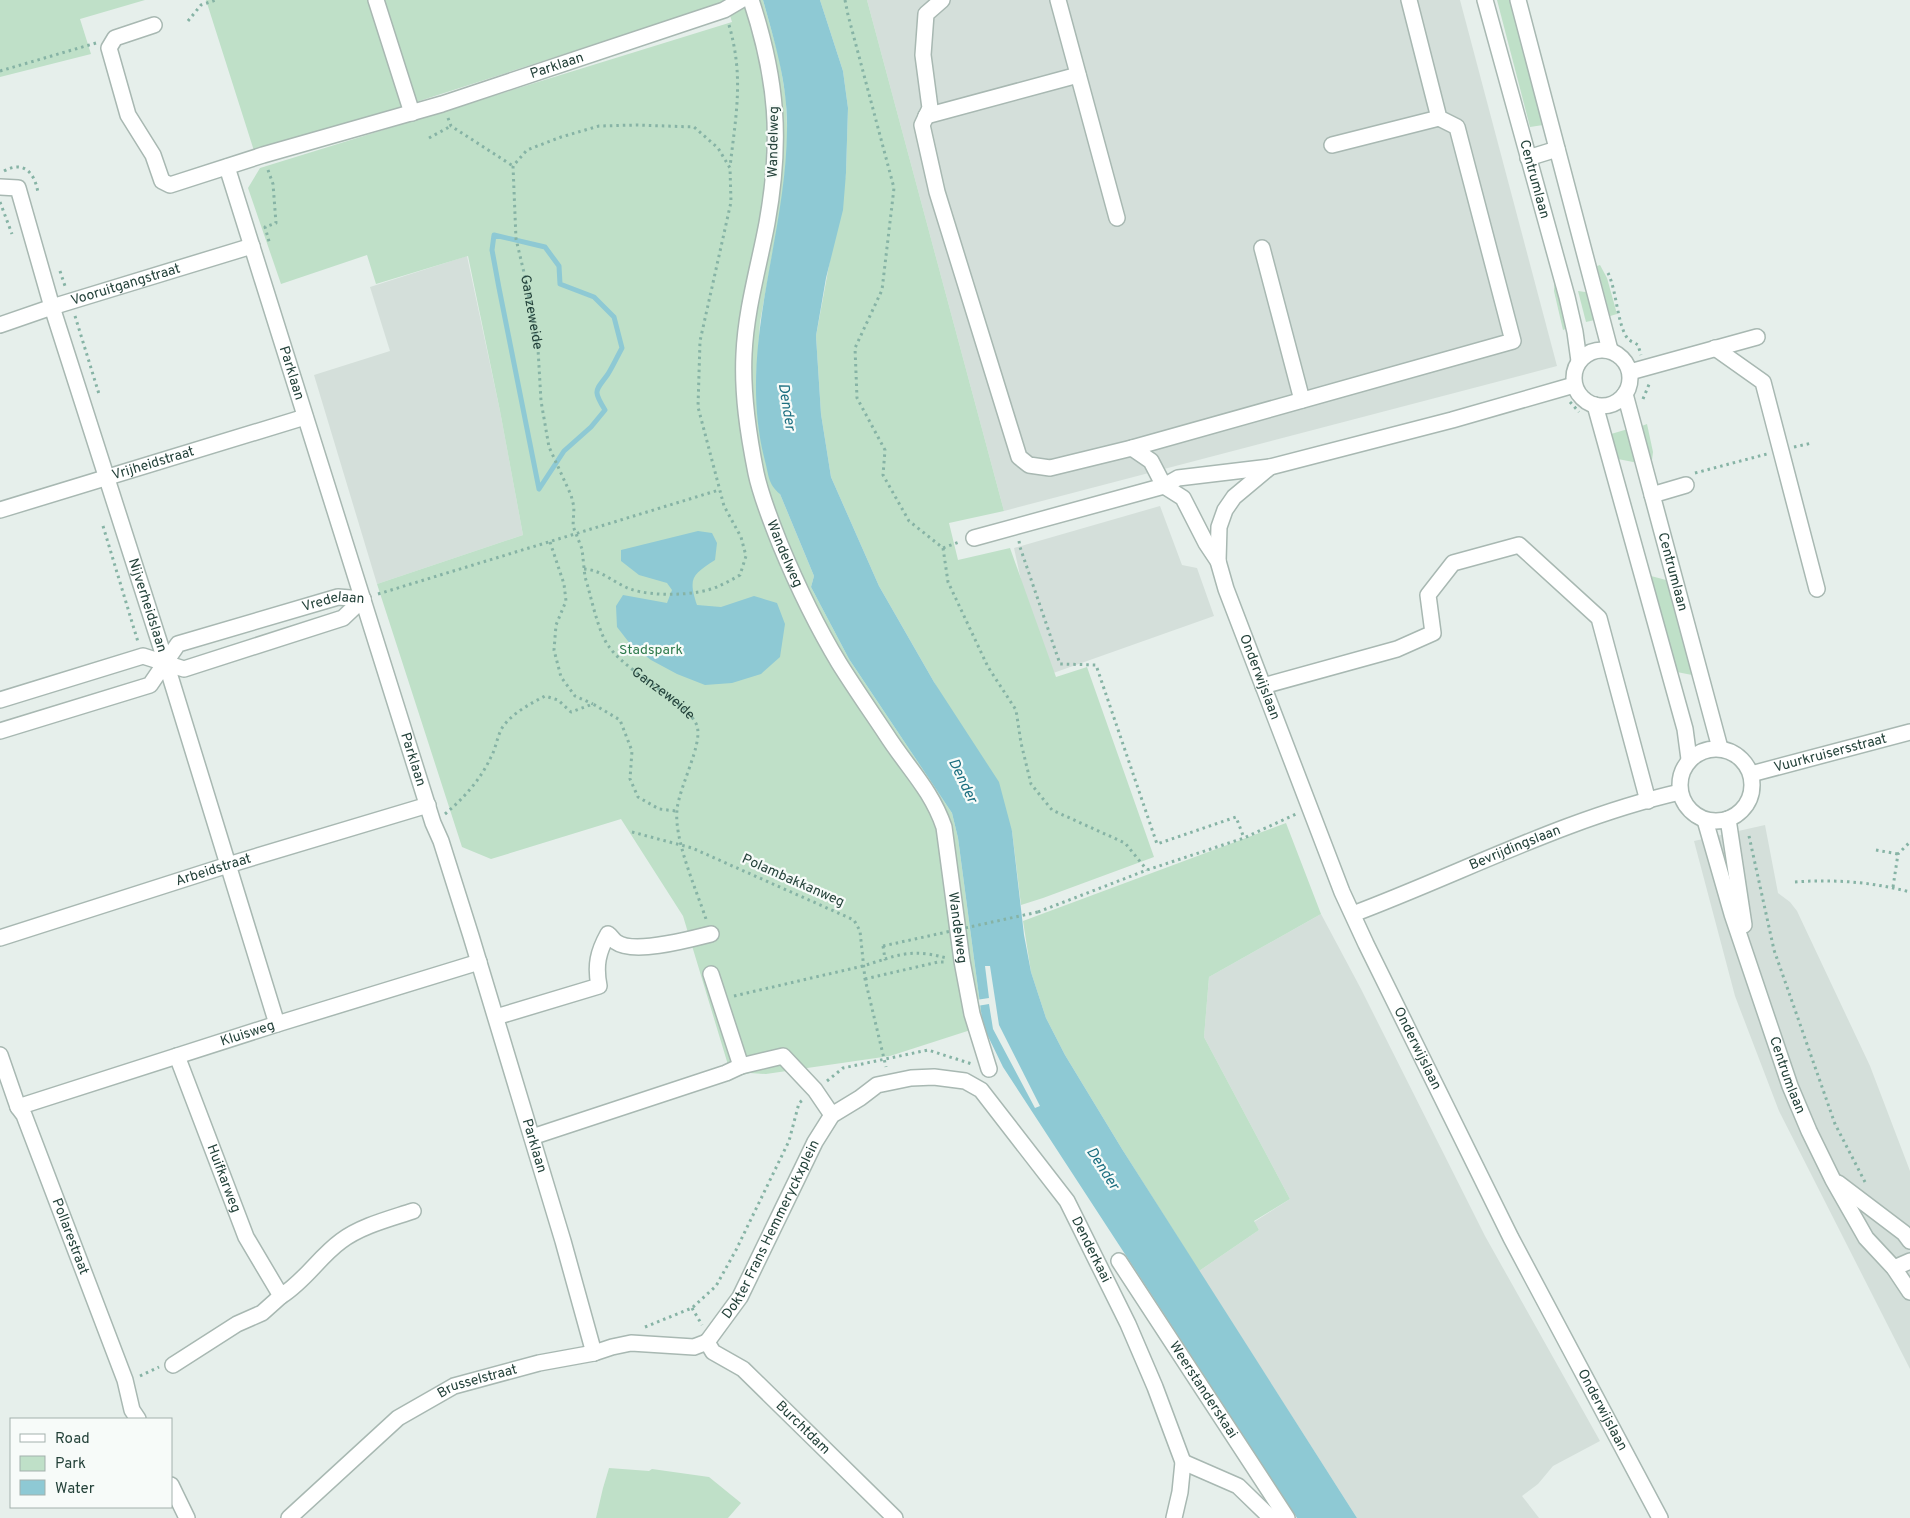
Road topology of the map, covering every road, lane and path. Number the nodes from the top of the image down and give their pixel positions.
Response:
1 (216, 0) edge
2 (376, 0) edge
3 (740, 0) edge
4 (750, 0) edge
5 (845, 0) edge
6 (942, 0) edge
7 (1058, 0) edge
8 (1409, 0) edge
9 (1485, 0) edge
10 (1518, 0) edge
11 (724, 10) junction
12 (188, 21) dead end
13 (154, 25) dead end
14 (114, 38) junction
15 (0, 70) edge
16 (1078, 75) junction
17 (442, 104) junction
18 (412, 113) junction
19 (926, 116) junction
20 (1439, 118) junction
21 (451, 126) junction
22 (429, 138) dead end
23 (1332, 145) dead end
24 (1557, 149) junction
25 (264, 155) junction
26 (1528, 158) junction
27 (513, 166) junction
28 (227, 167) junction
29 (730, 168) junction
30 (0, 187) edge
31 (1117, 218) dead end
32 (252, 246) junction
33 (1262, 248) dead end
34 (272, 250) dead end
35 (52, 307) junction
36 (0, 325) edge
37 (1757, 337) dead end
38 (1715, 348) junction
39 (1610, 350) junction
40 (1578, 361) junction
41 (1630, 372) junction
42 (1574, 385) junction
43 (1625, 394) junction
44 (1302, 400) junction
45 (1595, 405) junction
46 (305, 416) junction
47 (1812, 443) dead end
48 (1132, 448) junction
49 (1780, 450) junction
50 (1270, 466) junction
51 (106, 478) junction
52 (1687, 480) joint
53 (1164, 486) junction
54 (719, 490) junction
55 (1652, 495) junction
56 (0, 510) edge
57 (1019, 525) junction
58 (575, 534) junction
59 (974, 538) joint
60 (550, 542) junction
61 (943, 548) junction
62 (1218, 561) junction
63 (584, 569) junction
64 (1817, 589) dead end
65 (363, 599) junction
66 (166, 663) junction
67 (1263, 686) junction
68 (0, 700) edge
69 (592, 704) junction
70 (0, 731) edge
71 (1910, 732) edge
72 (1720, 748) junction
73 (1690, 759) junction
74 (1750, 774) junction
75 (1680, 792) junction
76 (1648, 801) junction
77 (428, 805) junction
78 (1310, 808) junction
79 (676, 811) junction
80 (1734, 816) junction
81 (1705, 820) junction
82 (433, 824) junction
83 (632, 832) dead end
84 (1244, 838) junction
85 (1910, 842) edge
86 (681, 844) junction
87 (1876, 850) dead end
88 (1898, 854) junction
89 (228, 865) junction
90 (1148, 870) junction
91 (1795, 882) dead end
92 (1893, 887) junction
93 (1910, 892) edge
94 (1353, 914) junction
95 (711, 934) joint
96 (0, 938) edge
97 (885, 959) junction
98 (962, 961) junction
99 (479, 962) junction
100 (863, 966) junction
101 (1750, 966) junction
102 (711, 974) dead end
103 (865, 979) junction
104 (719, 1000) junction
105 (496, 1017) junction
106 (277, 1024) junction
107 (177, 1056) junction
108 (884, 1060) junction
109 (1, 1061) edge
110 (741, 1066) junction
111 (989, 1069) joint
112 (890, 1082) junction
113 (815, 1090) junction
114 (18, 1107) junction
115 (832, 1115) junction
116 (532, 1137) junction
117 (1833, 1180) junction
118 (1868, 1189) dead end
119 (413, 1211) dead end
120 (1910, 1241) edge
121 (1119, 1261) dead end
122 (1910, 1261) edge
123 (1894, 1268) junction
124 (1910, 1292) edge
125 (281, 1296) junction
126 (638, 1328) dead end
127 (707, 1342) junction
128 (594, 1353) junction
129 (173, 1365) joint
130 (125, 1380) junction
131 (137, 1418) edge
132 (1183, 1462) junction
133 (172, 1487) edge
134 (187, 1518) edge
135 (289, 1518) edge
136 (895, 1518) edge
137 (1174, 1518) edge
138 (1271, 1518) edge
139 (1287, 1518) edge
140 (1660, 1518) edge

1 - 12 path
2 - 18 street
3 - 11 street, Parklaan
4 - 98 street, Wandelweg
5 - 61 path
6 - 19 street
7 - 16 street
8 - 20 street
9 - 26 street, Centrumlaan
10 - 24 street, Centrumlaan
11 - 17 street, Parklaan
11 - 29 path
13 - 14 street
14 - 15 path
14 - 28 street, Parklaan
16 - 19 street
16 - 31 street
17 - 18 street, Parklaan
17 - 21 path
18 - 25 street, Parklaan
19 - 48 street
20 - 23 street
20 - 44 street
21 - 22 path
21 - 27 path
24 - 26 street
24 - 39 street, Centrumlaan
25 - 28 street, Parklaan
25 - 34 path
26 - 40 street, Centrumlaan
27 - 29 path
27 - 58 path, Ganzeweide
28 - 32 street, Parklaan
29 - 54 path
30 - 35 street, Nijverheidslaan
32 - 35 street, Vooruitgangstraat
32 - 46 street, Parklaan
33 - 44 street
35 - 36 street, Vooruitgangstraat
35 - 51 street, Nijverheidslaan
37 - 38 street
38 - 41 street
38 - 49 street
39 - 40 street
39 - 41 street
40 - 42 street, Centrumlaan
41 - 43 street, Centrumlaan
42 - 45 street
42 - 50 street, Onderwijslaan
43 - 45 street
43 - 55 street, Centrumlaan
44 - 48 street
45 - 73 street
46 - 51 street, Vrijheidstraat
46 - 65 street, Parklaan
47 - 49 path
48 - 53 street
49 - 52 path
49 - 64 street
50 - 53 street, Onderwijslaan
50 - 62 street, Onderwijslaan
51 - 56 street, Vrijheidstraat
51 - 66 street, Nijverheidslaan
52 - 55 street
53 - 57 street, Onderwijslaan
53 - 62 street, Onderwijslaan
54 - 58 path
54 - 63 path
55 - 72 street, Centrumlaan
57 - 59 street, Onderwijslaan
57 - 84 path
58 - 60 path
58 - 63 path, Ganzeweide
59 - 61 path
60 - 65 path
60 - 69 path
61 - 90 path
62 - 67 street, Onderwijslaan
63 - 79 path, Ganzeweide
65 - 66 street, Vredelaan
65 - 66 street, Vredelaan
65 - 77 street, Parklaan
66 - 68 street, Vredelaan
66 - 70 street, Vredelaan
66 - 89 street, Nijverheidslaan
67 - 76 street
67 - 78 street, Onderwijslaan
69 - 79 path
69 - 82 path
71 - 74 street, Vuurkruisersstraat
72 - 73 street
72 - 74 street
73 - 75 street
74 - 80 street
75 - 76 street, Bevrijdingslaan
75 - 81 street
76 - 94 street, Bevrijdingslaan
77 - 82 street, Parklaan
77 - 89 street, Arbeidstraat
78 - 84 path
78 - 94 street, Onderwijslaan
79 - 86 path, Ganzeweide
80 - 81 street
80 - 101 street, Centrumlaan
80 - 118 path
81 - 101 street, Centrumlaan
82 - 99 street, Parklaan
83 - 86 path, Polambakkanweg
84 - 90 path
85 - 88 path
86 - 95 path, Ganzeweide
86 - 100 path, Polambakkanweg
87 - 88 path
88 - 92 path
89 - 96 street, Arbeidstraat
89 - 106 street, Nijverheidslaan
90 - 97 path, bridge
91 - 92 path
92 - 93 path
94 - 140 street, Onderwijslaan
95 - 105 street
97 - 98 path
97 - 100 path
98 - 103 path
98 - 111 street, Wandelweg
99 - 105 street, Parklaan
99 - 106 street, Kluisweg
100 - 103 path, Polambakkanweg
100 - 104 path
101 - 117 street, Centrumlaan
102 - 104 street
103 - 108 path, Polambakkanweg
104 - 110 street
105 - 116 street, Parklaan
106 - 107 street, Kluisweg
107 - 114 street, Kluisweg
107 - 125 street, Huifkarweg
108 - 111 path
108 - 112 path, Polambakkanweg
108 - 113 path
109 - 114 street, Pollarestraat
110 - 113 street
110 - 116 street
112 - 115 street, Denderkaai
112 - 132 street, Denderkaai
113 - 115 street
113 - 126 path
114 - 130 street, Pollarestraat
115 - 127 street, Dokter Frans Hemmeryckxplein
116 - 128 street, Parklaan
117 - 120 street, Centrumlaan
117 - 123 street, Centrumlaan
119 - 125 street
121 - 139 street, Weerstanderskaai
122 - 123 street
123 - 124 street, Centrumlaan
125 - 129 street
127 - 128 street, Brusselstraat
127 - 136 street, Burchtdam
128 - 135 street, Brusselstraat
129 - 130 path
130 - 131 street, Pollarestraat
132 - 137 street, Denderkaai
132 - 138 street
133 - 134 street

